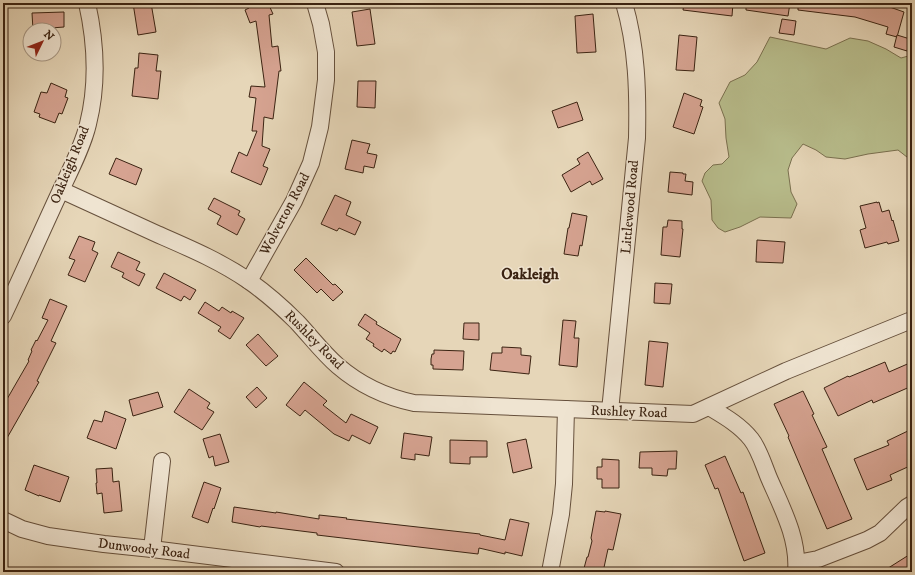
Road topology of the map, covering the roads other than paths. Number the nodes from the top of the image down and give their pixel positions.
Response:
1 (87, 3) edge
2 (315, 3) edge
3 (624, 3) edge
4 (61, 190) junction
5 (249, 281) junction
6 (3, 316) edge
7 (909, 321) dead end
8 (709, 407) junction
9 (566, 409) junction
10 (610, 411) junction
11 (162, 461) dead end
12 (912, 504) edge
13 (3, 520) edge
14 (152, 549) junction
15 (796, 568) edge
16 (336, 572) edge
17 (550, 572) edge

1 - 4 street, Oakleigh Road
2 - 5 street, Wolverton Road
3 - 10 street, Littlewood Road
4 - 5 street, Rushley Road
4 - 6 street, Oakleigh Road
5 - 9 street, Rushley Road
7 - 8 street, Rushley Road
8 - 10 street, Rushley Road
8 - 15 street
9 - 10 street, Rushley Road
9 - 17 street
11 - 14 street
12 - 15 street
13 - 14 street, Dunwoody Road
14 - 16 street, Dunwoody Road

